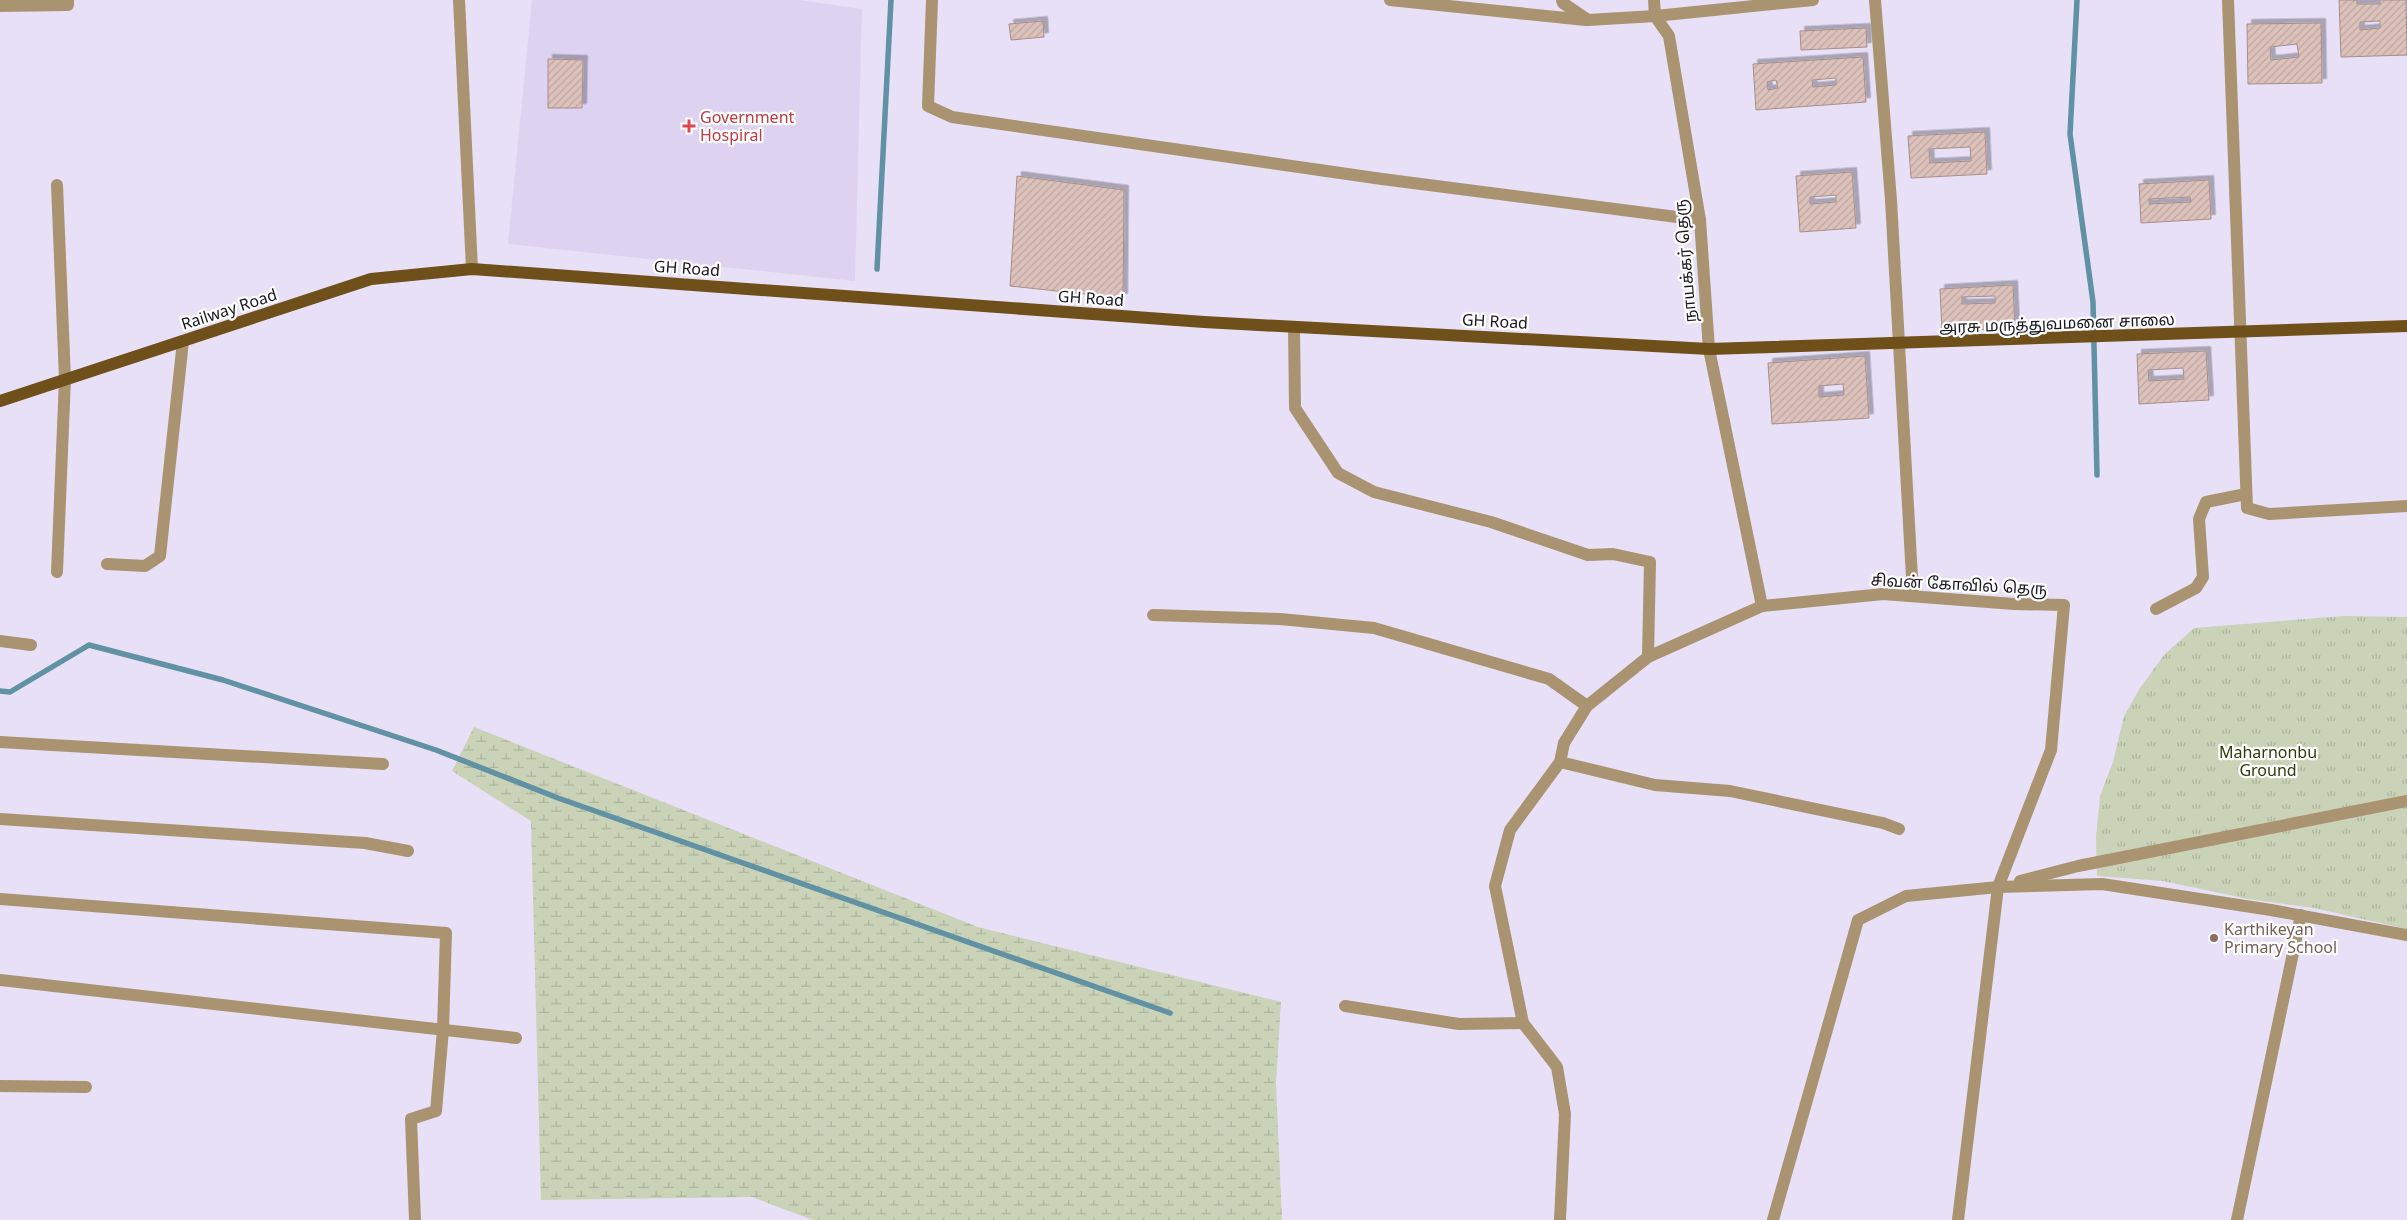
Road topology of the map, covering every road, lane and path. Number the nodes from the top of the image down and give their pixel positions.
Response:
1 (68, 0) edge
2 (459, 0) edge
3 (932, 0) edge
4 (1390, 0) edge
5 (1562, 0) edge
6 (1654, 0) edge
7 (1813, 0) edge
8 (1875, 0) edge
9 (2228, 0) edge
10 (0, 6) edge
11 (1655, 16) junction
12 (1588, 20) junction
13 (57, 184) dead end
14 (1700, 220) junction
15 (472, 269) junction
16 (2407, 326) edge
17 (1294, 327) junction
18 (2239, 332) junction
19 (183, 341) junction
20 (1897, 344) junction
21 (1709, 349) junction
22 (65, 379) junction
23 (0, 401) edge
24 (2246, 494) junction
25 (2407, 506) edge
26 (107, 564) dead end
27 (56, 572) dead end
28 (1913, 596) junction
29 (1762, 606) junction
30 (2156, 609) dead end
31 (1152, 615) dead end
32 (0, 641) edge
33 (31, 645) dead end
34 (1648, 657) junction
35 (1587, 706) junction
36 (0, 742) edge
37 (1560, 762) junction
38 (383, 764) dead end
39 (2407, 801) edge
40 (0, 819) edge
41 (1899, 829) dead end
42 (408, 851) dead end
43 (1998, 886) junction
44 (0, 899) edge
45 (2301, 915) junction
46 (2407, 935) edge
47 (0, 980) edge
48 (1345, 1006) dead end
49 (1523, 1023) junction
50 (444, 1030) junction
51 (516, 1038) dead end
52 (0, 1086) edge
53 (86, 1087) dead end
54 (415, 1220) edge
55 (1560, 1220) edge
56 (1773, 1220) edge
57 (1958, 1220) edge
58 (2237, 1220) edge

1 - 10 street
2 - 15 street
3 - 14 street
4 - 12 street
5 - 12 street
6 - 11 street
7 - 11 street
8 - 20 street
9 - 18 street
11 - 12 street
11 - 14 street, நாயக்கர் தெரு
13 - 22 street
14 - 21 street, நாயக்கர் தெரு
15 - 17 main road, GH Road
15 - 19 main road, Railway Road
16 - 18 main road, அரசு மருத்துவமனை சாலை
17 - 21 main road, GH Road
17 - 34 street
18 - 20 main road, அரசு மருத்துவமனை சாலை
18 - 24 street
19 - 22 main road, Railway Road
19 - 26 street
20 - 21 main road, அரசு மருத்துவமனை சாலை
20 - 28 street
21 - 29 street, நாயக்கர் தெரு
22 - 23 main road, Railway Road
22 - 27 street
24 - 25 street
24 - 30 street
28 - 29 street, சிவன் கோவில் தெரு
28 - 43 street, சிவன் கோவில் தெரு
29 - 34 street, சிவன் கோவில் தெரு
31 - 35 street
32 - 33 street
34 - 35 street, சிவன் கோவில் தெரு
35 - 37 street, சிவன் கோவில் தெரு
36 - 38 street
37 - 41 street
37 - 49 street
39 - 43 street
40 - 42 street
43 - 45 street
43 - 56 street
43 - 57 street
44 - 50 street
45 - 46 street
45 - 58 street
47 - 50 street
48 - 49 street
49 - 55 street
50 - 51 street
50 - 54 street
52 - 53 street

